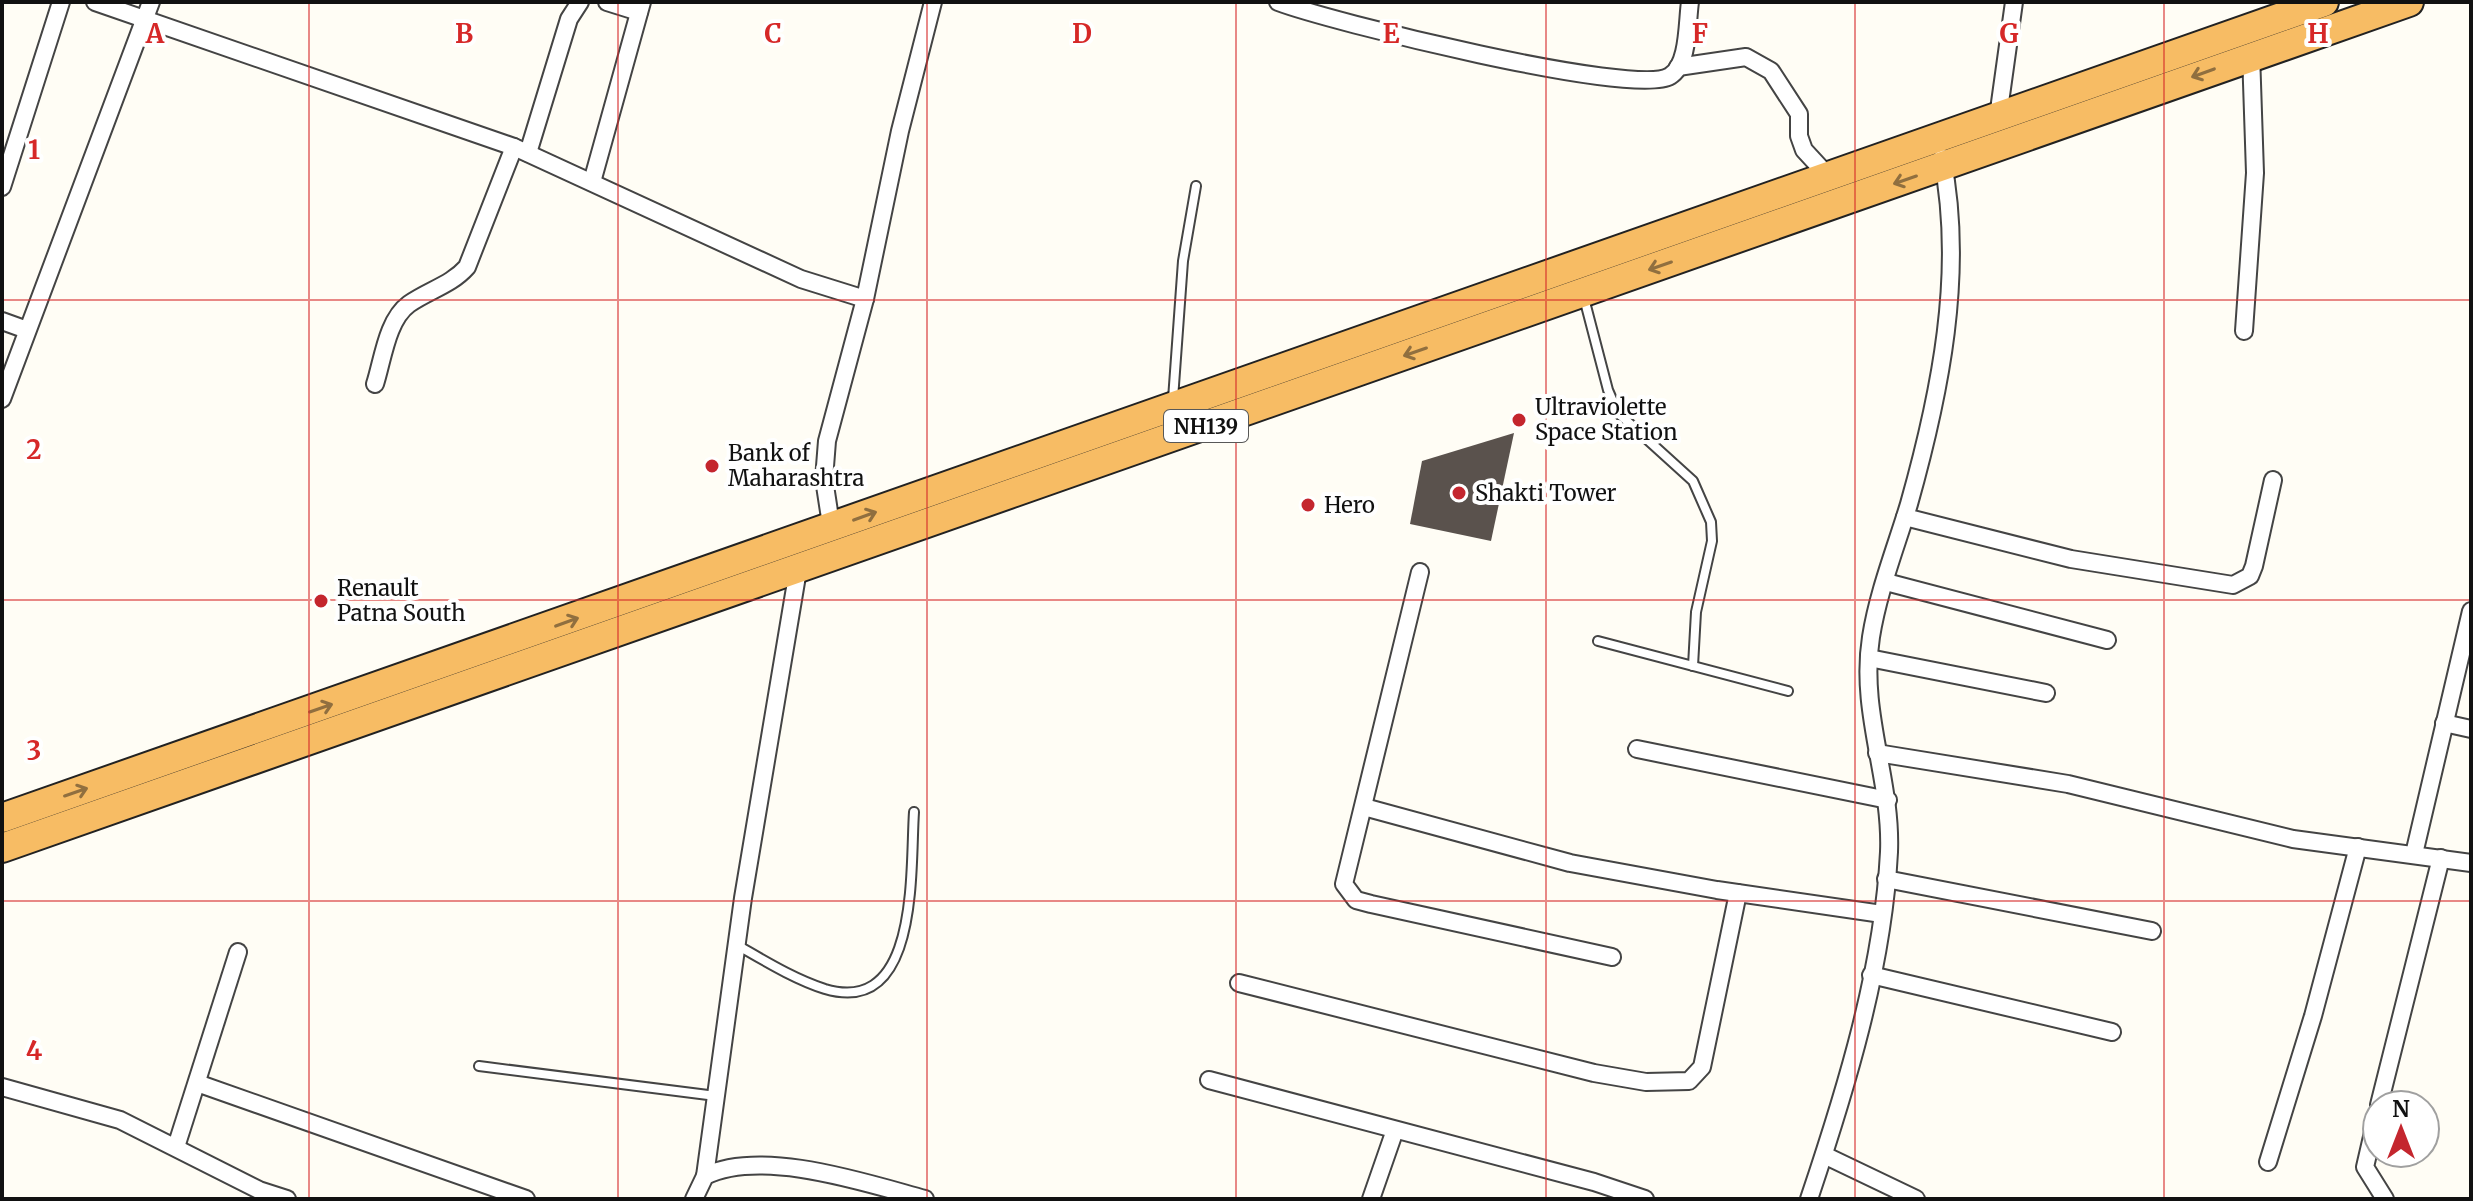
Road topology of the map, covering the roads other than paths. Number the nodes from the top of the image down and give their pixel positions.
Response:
1 (61, 2) edge
2 (95, 2) edge
3 (151, 2) edge
4 (580, 2) edge
5 (607, 2) edge
6 (933, 2) edge
7 (1278, 2) edge
8 (1690, 2) edge
9 (2014, 2) edge
10 (2324, 2) edge
11 (2409, 2) edge
12 (640, 7) edge
13 (145, 19) junction
14 (2251, 42) junction
15 (1678, 67) junction
16 (1998, 117) junction
17 (1938, 137) junction
18 (521, 150) junction
19 (1944, 167) junction
20 (1828, 176) junction
21 (592, 182) junction
22 (1196, 186) dead end
23 (2, 187) edge
24 (1582, 293) junction
25 (865, 299) junction
26 (2, 321) edge
27 (27, 330) junction
28 (2244, 331) dead end
29 (375, 384) dead end
30 (2, 399) edge
31 (1174, 408) junction
32 (1177, 436) junction
33 (2273, 480) dead end
34 (1905, 517) junction
35 (831, 528) junction
36 (836, 556) junction
37 (798, 570) junction
38 (1420, 572) dead end
39 (1886, 582) junction
40 (2471, 611) edge
41 (2107, 640) dead end
42 (1598, 641) dead end
43 (1869, 658) junction
44 (1693, 666) junction
45 (1788, 691) dead end
46 (2046, 693) dead end
47 (2444, 723) junction
48 (2471, 729) edge
49 (221, 742) junction
50 (1637, 749) dead end
51 (1877, 753) junction
52 (232, 769) junction
53 (1888, 800) junction
54 (1364, 807) junction
55 (914, 812) dead end
56 (2, 818) edge
57 (2358, 847) junction
58 (2, 848) edge
59 (2414, 854) junction
60 (2441, 858) junction
61 (2471, 863) edge
62 (1886, 879) junction
63 (1738, 893) junction
64 (1882, 914) junction
65 (2152, 931) dead end
66 (736, 945) junction
67 (238, 952) dead end
68 (1612, 957) dead end
69 (1871, 975) junction
70 (1239, 983) dead end
71 (2112, 1032) dead end
72 (479, 1066) dead end
73 (1209, 1080) dead end
74 (197, 1083) junction
75 (2, 1087) edge
76 (2383, 1089) edge
77 (716, 1096) junction
78 (1395, 1130) junction
79 (176, 1147) junction
80 (1824, 1155) junction
81 (2268, 1162) dead end
82 (2366, 1169) edge
83 (705, 1176) junction
84 (287, 1199) edge
85 (526, 1199) edge
86 (694, 1199) edge
87 (925, 1199) edge
88 (1371, 1199) edge
89 (1645, 1199) edge
90 (1809, 1199) edge
91 (1916, 1199) edge
92 (2385, 1199) edge

1 - 23 street
2 - 13 street
3 - 13 street
4 - 18 street
5 - 12 street
6 - 25 street
7 - 15 street
8 - 15 street
9 - 16 street
10 - 14 highway, NH139
11 - 14 highway, NH139
12 - 21 street
13 - 18 street
13 - 27 street
14 - 16 highway, NH139
14 -> 19 highway, NH139
14 - 28 street
15 - 20 street
16 - 17 highway, NH139
17 - 19 street
17 - 20 highway, NH139
18 - 21 street
18 - 29 street
19 -> 24 highway, NH139
19 - 34 street
20 - 31 highway, NH139
21 - 25 street
22 - 31 lane
24 -> 32 highway, NH139
24 - 44 lane
25 - 35 street
26 - 27 street
27 - 30 street
31 - 32 lane
35 -> 31 highway, NH139
32 - 36 highway, NH139
33 - 34 street
34 - 39 street
35 - 36 street
49 -> 35 highway, NH139
36 - 37 highway, NH139
37 - 52 highway, NH139
37 - 66 street
38 - 54 street
39 - 41 street
39 - 43 street
40 - 47 street
42 - 44 lane
43 - 46 street
43 - 51 street
44 - 45 lane
47 - 48 street
47 - 59 street
49 - 52 highway
56 -> 49 highway, NH139
50 - 53 street
51 - 53 street
51 - 57 street
52 - 58 highway, NH139
53 - 62 street
54 - 63 street
54 - 68 street
55 - 66 lane
57 - 59 street
57 - 81 street
59 - 60 street
60 - 61 street
60 - 76 street
62 - 64 street
62 - 65 street
63 - 64 street
63 - 70 street
64 - 69 street
66 - 77 street
67 - 74 street
69 - 71 street
69 - 80 street
72 - 77 lane
73 - 78 street
74 - 79 street
74 - 85 street
75 - 79 street
77 - 83 street
78 - 88 street
78 - 89 street
79 - 84 street
80 - 90 street
80 - 91 street
82 - 92 street
83 - 86 street
83 - 87 street

